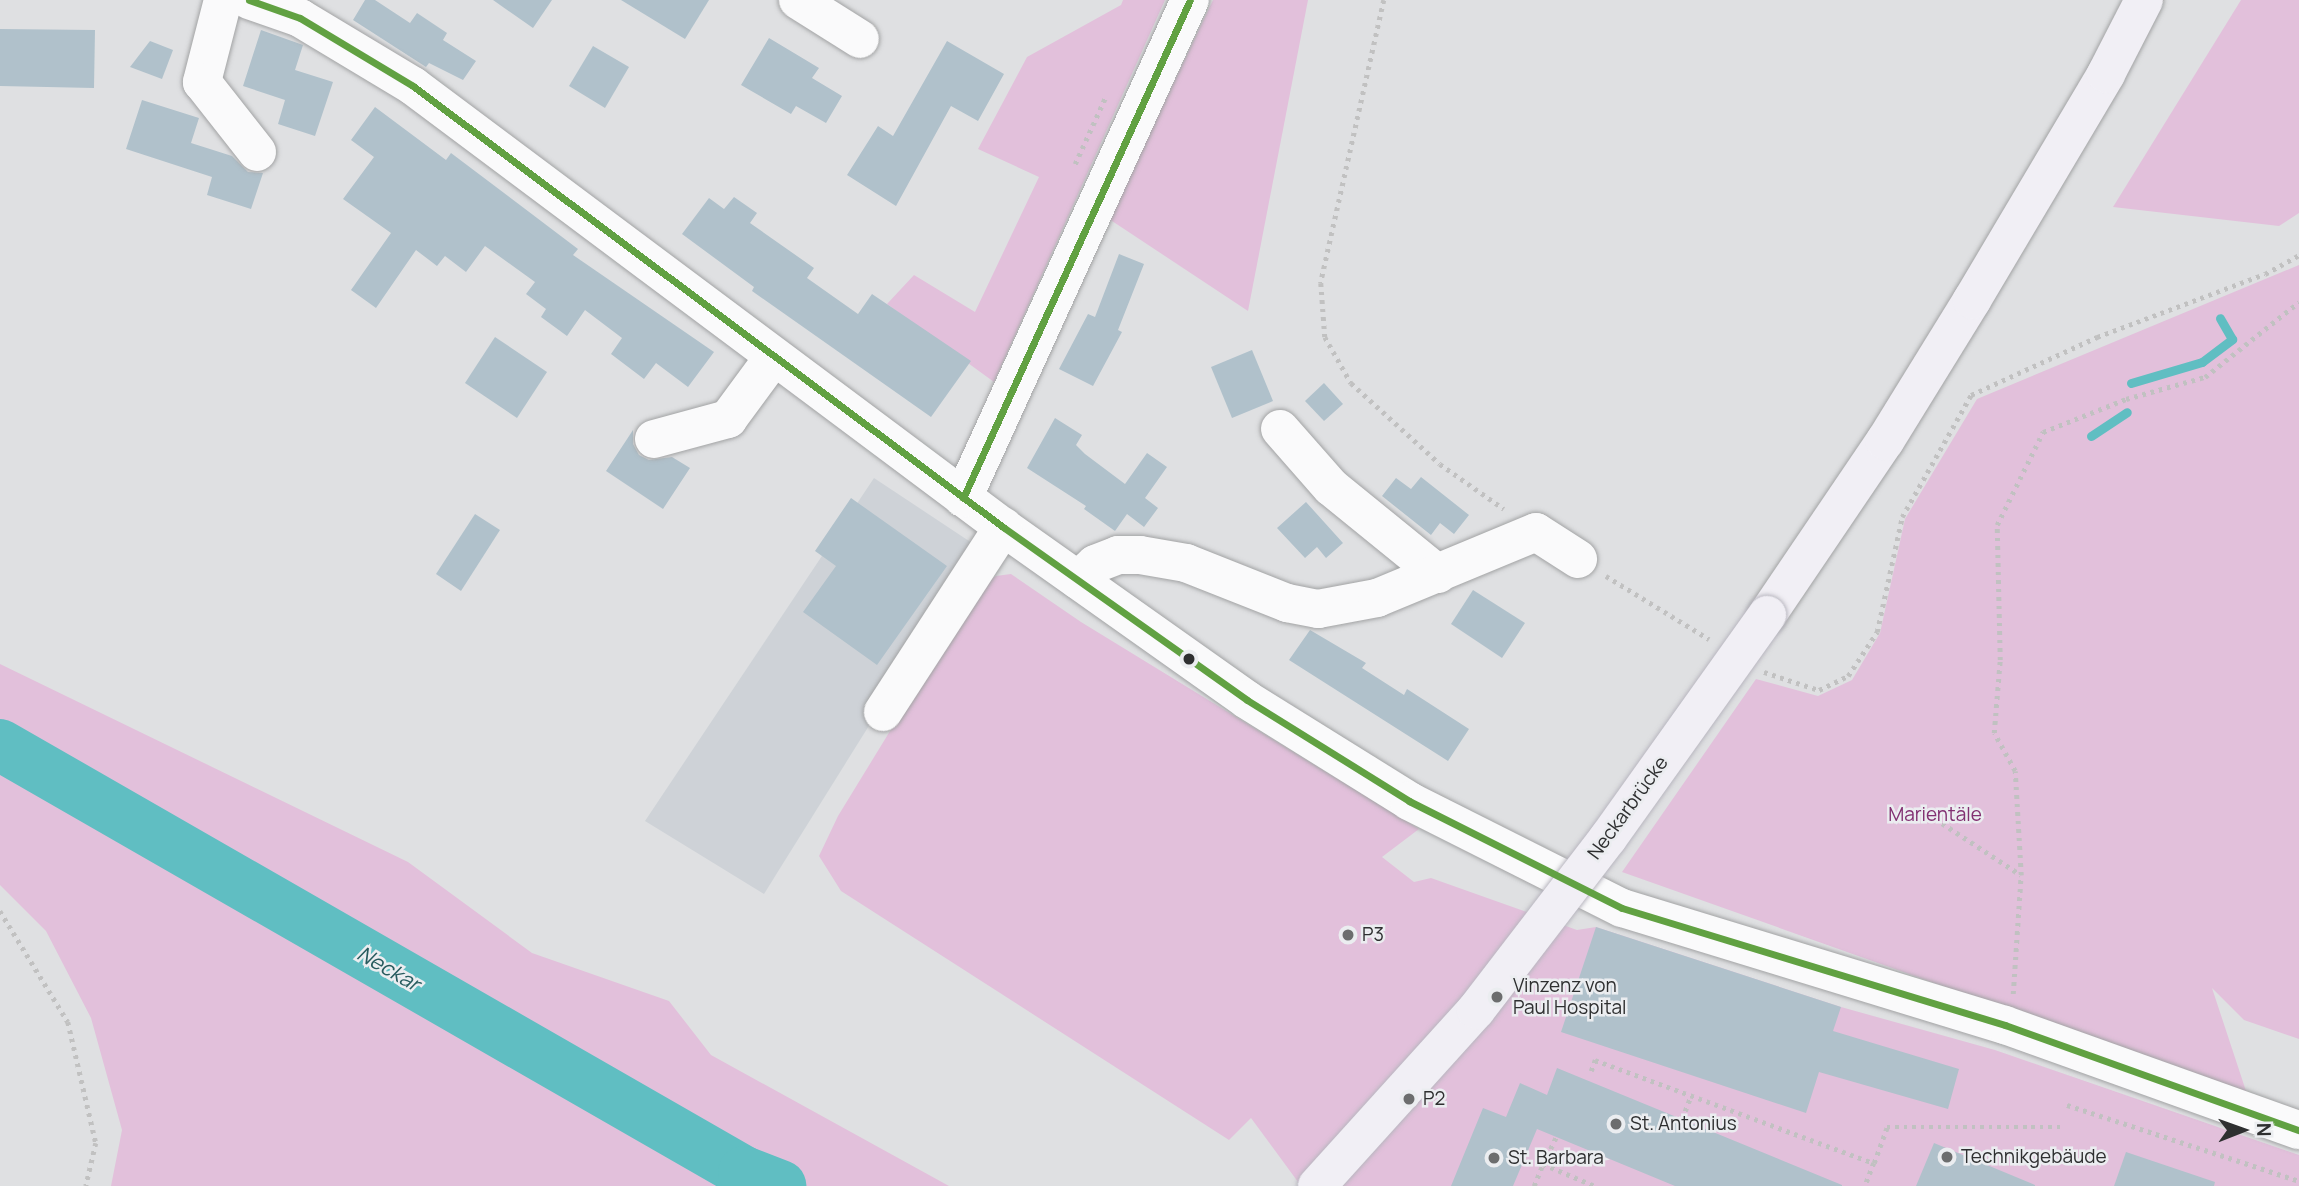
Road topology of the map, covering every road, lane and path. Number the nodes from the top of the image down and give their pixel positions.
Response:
1 (223, 0) edge
2 (248, 0) edge
3 (797, 0) edge
4 (1190, 0) edge
5 (1384, 0) edge
6 (2144, 0) edge
7 (860, 39) dead end
8 (257, 152) dead end
9 (2299, 255) edge
10 (2299, 302) edge
11 (773, 358) junction
12 (1280, 429) dead end
13 (654, 439) dead end
14 (963, 498) junction
15 (1003, 527) junction
16 (1536, 532) junction
17 (1578, 559) joint
18 (1438, 574) junction
19 (1078, 580) junction
20 (1717, 643) dead end
21 (1751, 664) dead end
22 (883, 712) dead end
23 (1928, 814) dead end
24 (2021, 875) junction
25 (0, 911) edge
26 (2005, 1025) junction
27 (1591, 1071) dead end
28 (1691, 1096) junction
29 (2067, 1105) dead end
30 (1682, 1119) dead end
31 (2065, 1127) dead end
32 (2299, 1130) edge
33 (1556, 1137) dead end
34 (1874, 1163) junction
35 (1543, 1164) junction
36 (2299, 1181) edge
37 (86, 1186) edge
38 (1317, 1186) edge
39 (1534, 1186) edge
40 (1595, 1186) edge
41 (1866, 1186) edge

1 - 8 street
2 - 11 street
3 - 7 street
4 - 14 street
5 - 16 path
6 - 38 main road, Neckarbrücke, bridge
9 - 21 path
10 - 24 path
11 - 13 street
11 - 14 street
12 - 18 street
14 - 15 street
15 - 19 street
15 - 22 street
16 - 17 street
16 - 18 street
17 - 20 path
18 - 19 street
19 - 26 street
23 - 24 path
24 - 26 path
25 - 37 path
26 - 32 street
27 - 28 path
28 - 30 path
28 - 34 path
29 - 36 path
31 - 34 path
33 - 35 path
34 - 41 path
35 - 39 path
35 - 40 path

